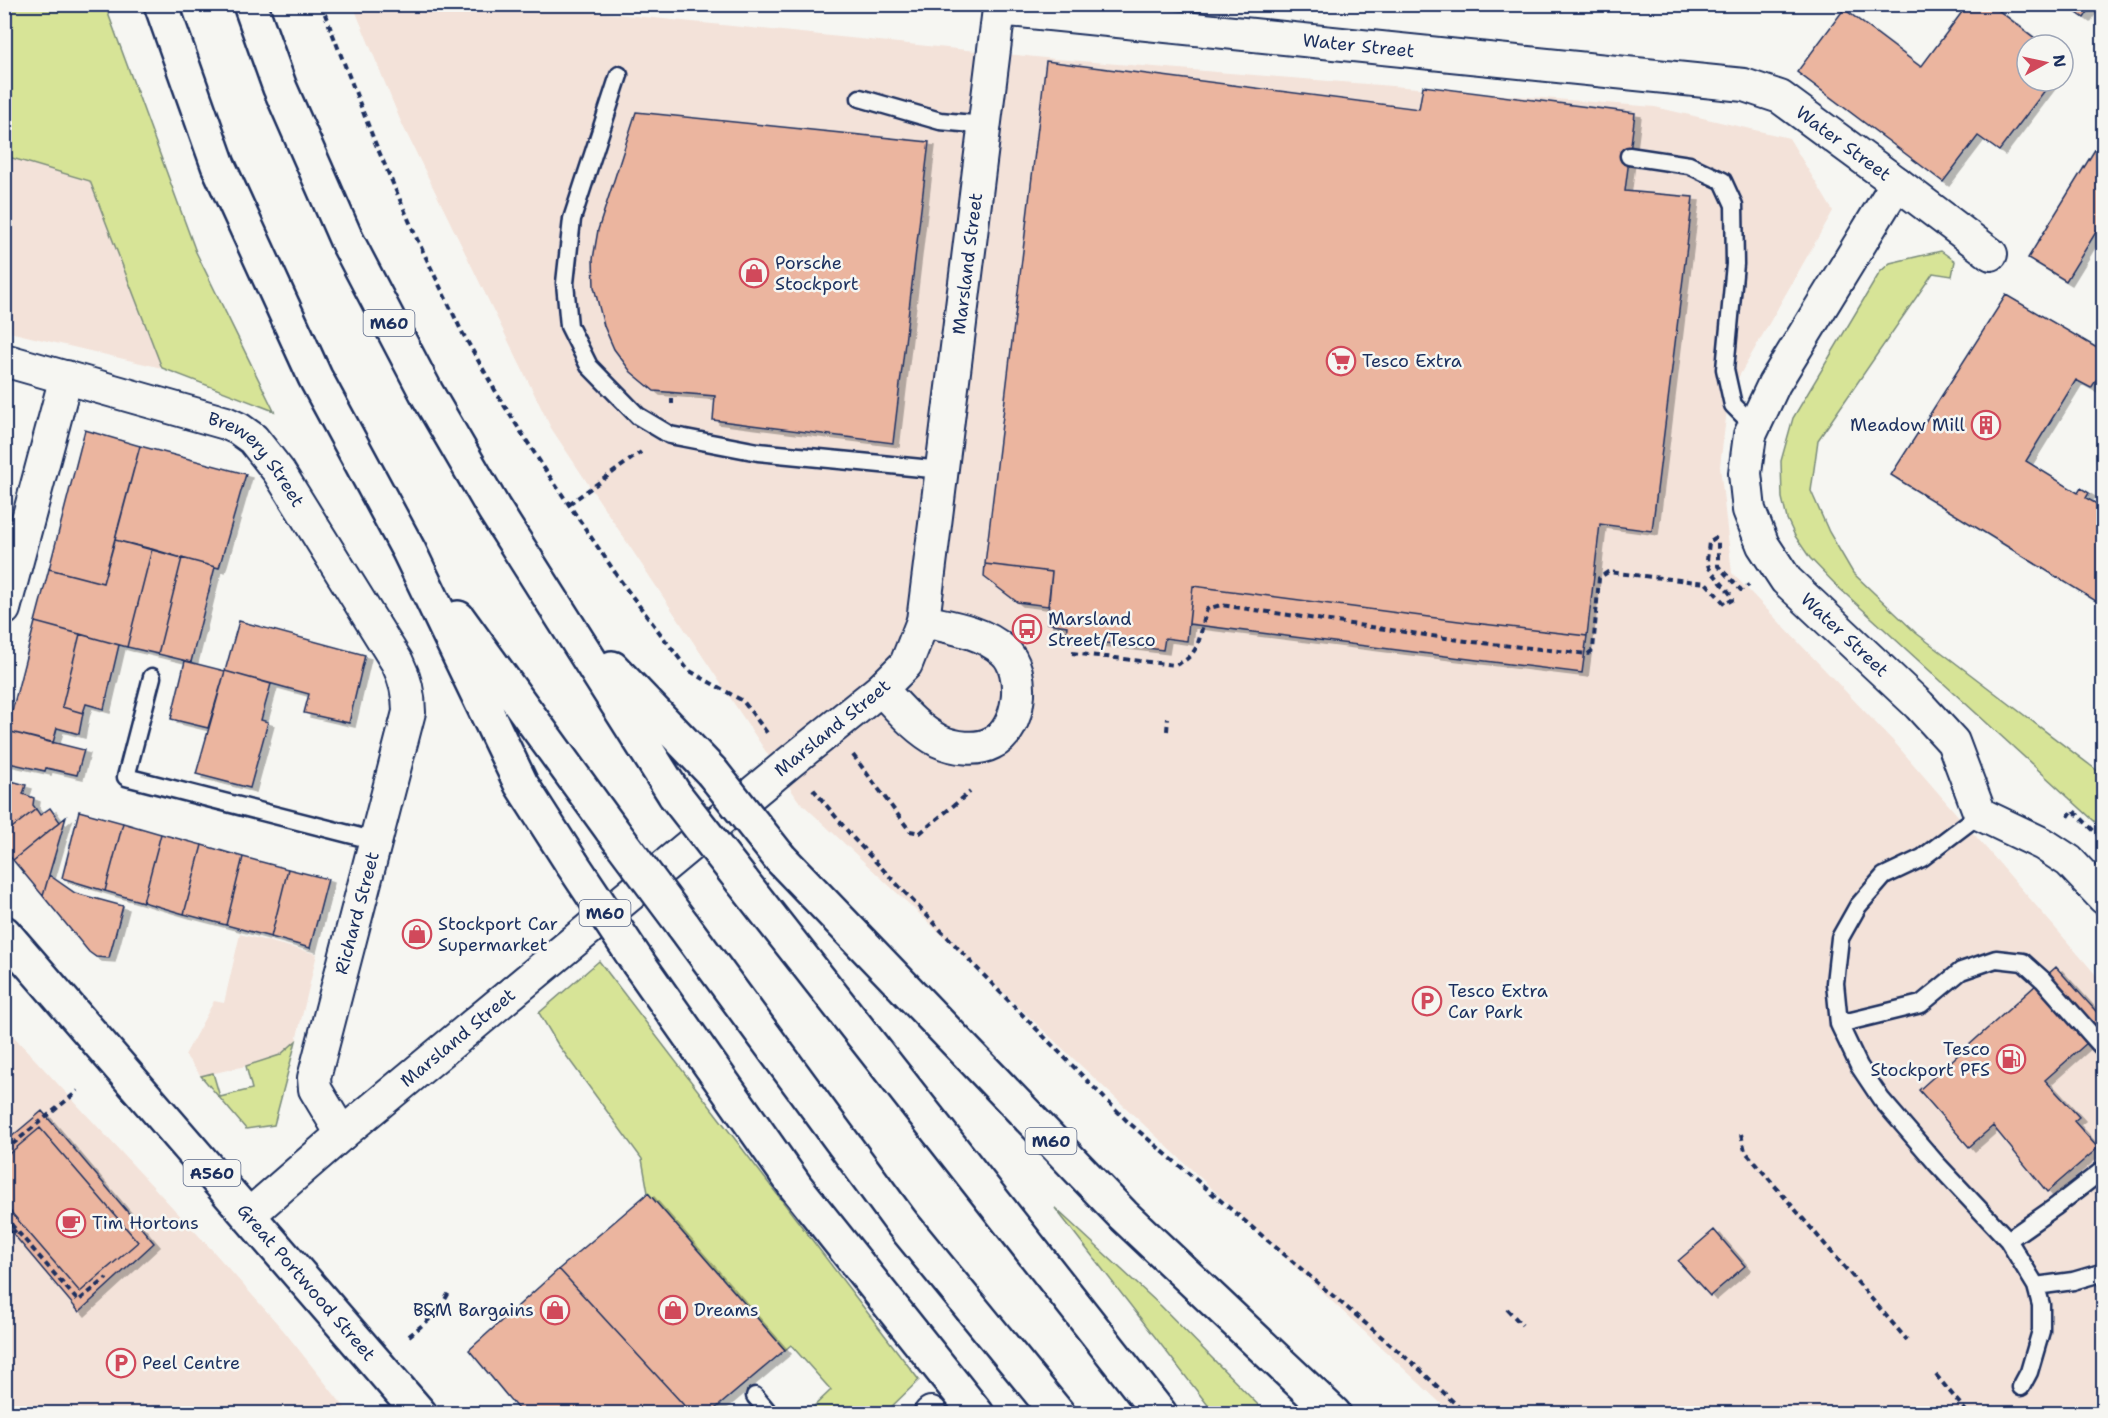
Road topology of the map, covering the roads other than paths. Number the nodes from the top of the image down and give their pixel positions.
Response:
1 (161, 4) edge
2 (250, 4) edge
3 (999, 9) joint
4 (619, 75) dead end
5 (860, 98) dead end
6 (984, 124) junction
7 (1629, 156) dead end
8 (1897, 183) junction
9 (1991, 254) dead end
10 (4, 360) edge
11 (66, 377) junction
12 (1754, 426) junction
13 (942, 470) junction
14 (409, 551) junction
15 (4, 609) edge
16 (923, 621) junction
17 (567, 622) junction
18 (152, 677) dead end
19 (406, 687) joint
20 (881, 690) junction
21 (1980, 814) junction
22 (376, 841) junction
23 (2103, 898) edge
24 (4, 933) edge
25 (1839, 1024) junction
26 (2103, 1049) edge
27 (342, 1134) junction
28 (2103, 1169) edge
29 (249, 1215) junction
30 (2008, 1240) junction
31 (2103, 1272) edge
32 (2036, 1286) junction
33 (2020, 1387) dead end
34 (755, 1396) dead end
35 (420, 1413) edge
36 (770, 1413) edge
37 (977, 1413) edge
38 (1058, 1413) edge
39 (1160, 1413) edge
40 (1334, 1413) edge

1 - 14 main road, M60
2 - 17 main road, M60
3 - 6 street, Marsland Street
3 - 8 street, Water Street
4 - 13 lane
5 - 6 lane
6 - 13 street, Marsland Street
7 - 12 lane
8 - 9 street
8 - 12 street, Water Street
10 - 11 street, Brewery Street
11 - 15 street
11 - 19 street, Brewery Street
12 - 21 street, Water Street
13 - 16 street, Marsland Street
14 - 37 main road, M60, bridge
14 - 38 main road, M60, bridge
16 - 20 street, Marsland Street
16 - 20 street
17 - 39 main road, M60, bridge
17 - 40 main road, M60, bridge
18 - 22 lane
19 - 22 street, Richard Street
20 - 27 street, Marsland Street
21 - 23 street
21 - 25 lane
22 - 27 street, Richard Street
24 - 29 main road, Great Portwood Street / A560
25 - 26 lane
25 - 30 lane
27 - 29 street, Marsland Street
28 - 30 lane
29 - 35 main road, Great Portwood Street / A560
30 - 32 lane
31 - 32 lane
32 - 33 lane
34 - 36 lane

